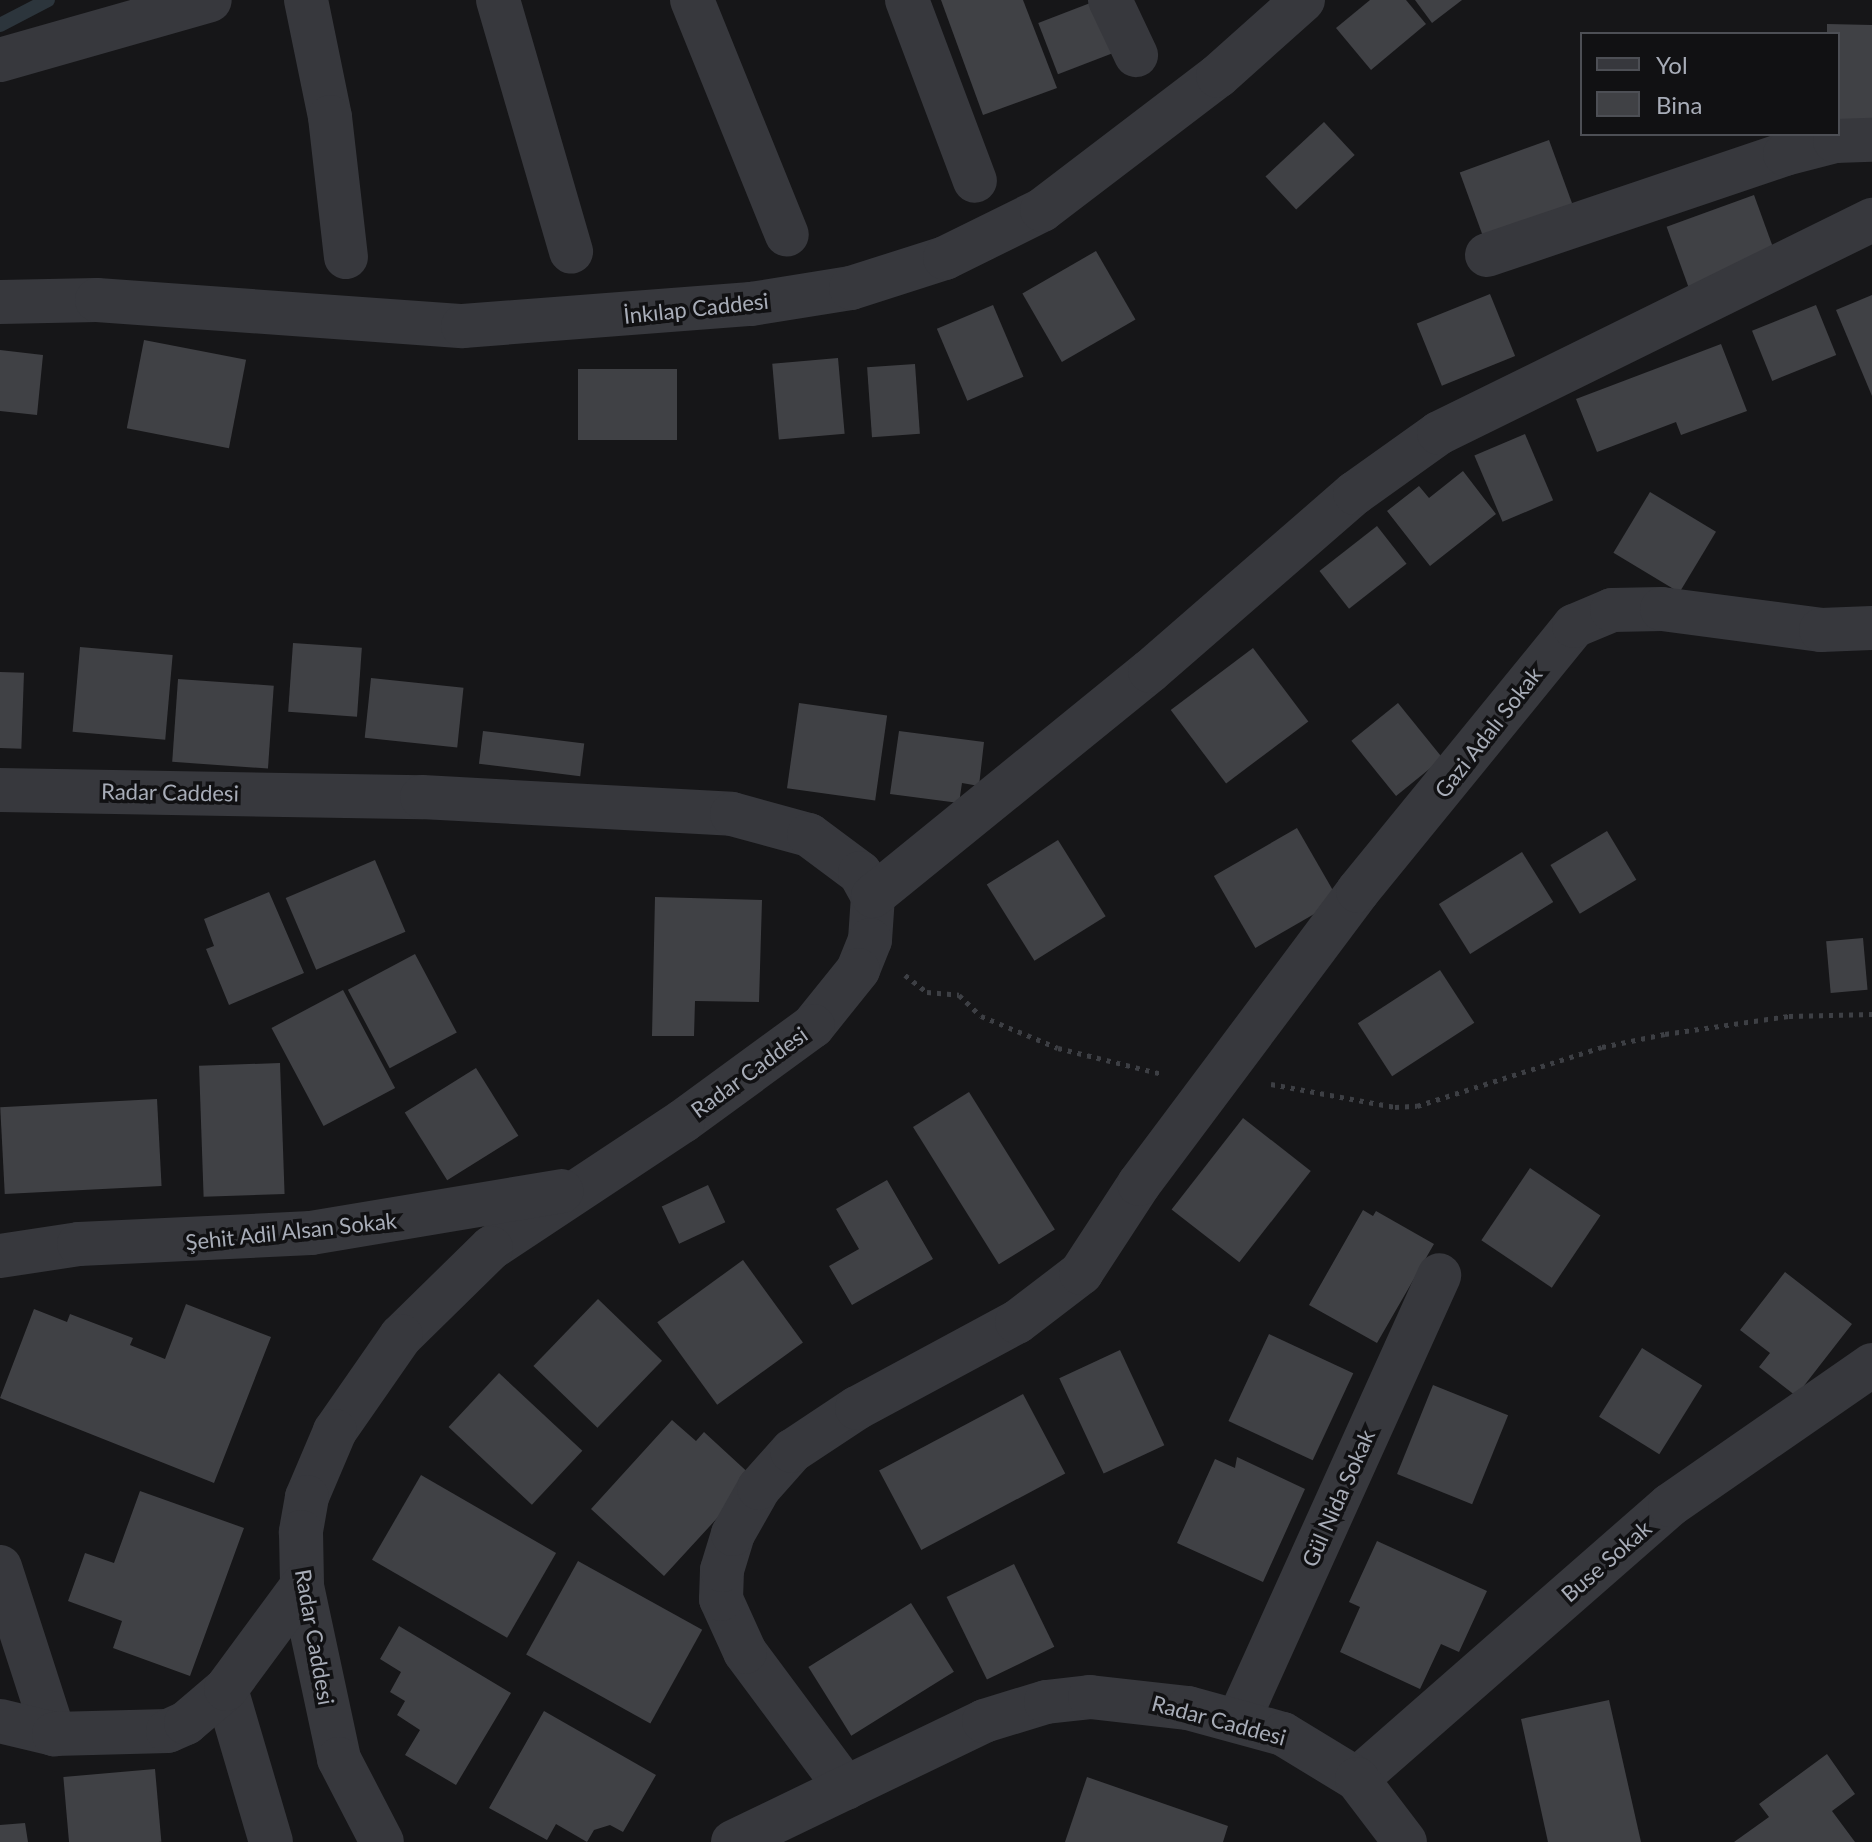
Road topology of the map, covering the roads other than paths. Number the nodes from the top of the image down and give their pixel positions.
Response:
1 (210, 0) edge
2 (306, 0) edge
3 (498, 0) edge
4 (692, 0) edge
5 (907, 0) edge
6 (1110, 0) edge
7 (1303, 0) edge
8 (1136, 55) dead end
9 (0, 60) edge
10 (1872, 140) edge
11 (975, 181) dead end
12 (1872, 220) edge
13 (787, 235) dead end
14 (571, 252) dead end
15 (1487, 255) dead end
16 (346, 257) dead end
17 (0, 302) edge
18 (1872, 628) edge
19 (0, 790) edge
20 (873, 896) junction
21 (580, 1188) junction
22 (0, 1256) edge
23 (1439, 1275) dead end
24 (1872, 1365) edge
25 (0, 1567) edge
26 (302, 1586) junction
27 (226, 1689) junction
28 (0, 1721) edge
29 (1238, 1721) junction
30 (54, 1734) junction
31 (1357, 1779) junction
32 (846, 1788) junction
33 (271, 1842) edge
34 (382, 1842) edge
35 (733, 1842) edge
36 (1405, 1842) edge

1 - 9 street
2 - 16 street
3 - 14 street
4 - 13 street
5 - 11 street
6 - 8 street
7 - 17 street, İnkılap Caddesi
10 - 15 street
12 - 20 street
18 - 32 street, Gazi Adalı Sokak
19 - 20 street, Radar Caddesi
20 - 21 street, Radar Caddesi
21 - 22 street, Şehit Adil Alsan Sokak
21 - 26 street, Radar Caddesi
23 - 29 street, Gül Nida Sokak
24 - 31 street, Buse Sokak
25 - 30 street
26 - 27 street
26 - 34 street, Radar Caddesi
27 - 30 street
27 - 33 street
28 - 30 street
29 - 31 street, Radar Caddesi
29 - 32 street, Radar Caddesi
31 - 36 street, Radar Caddesi
32 - 35 street, Radar Caddesi

